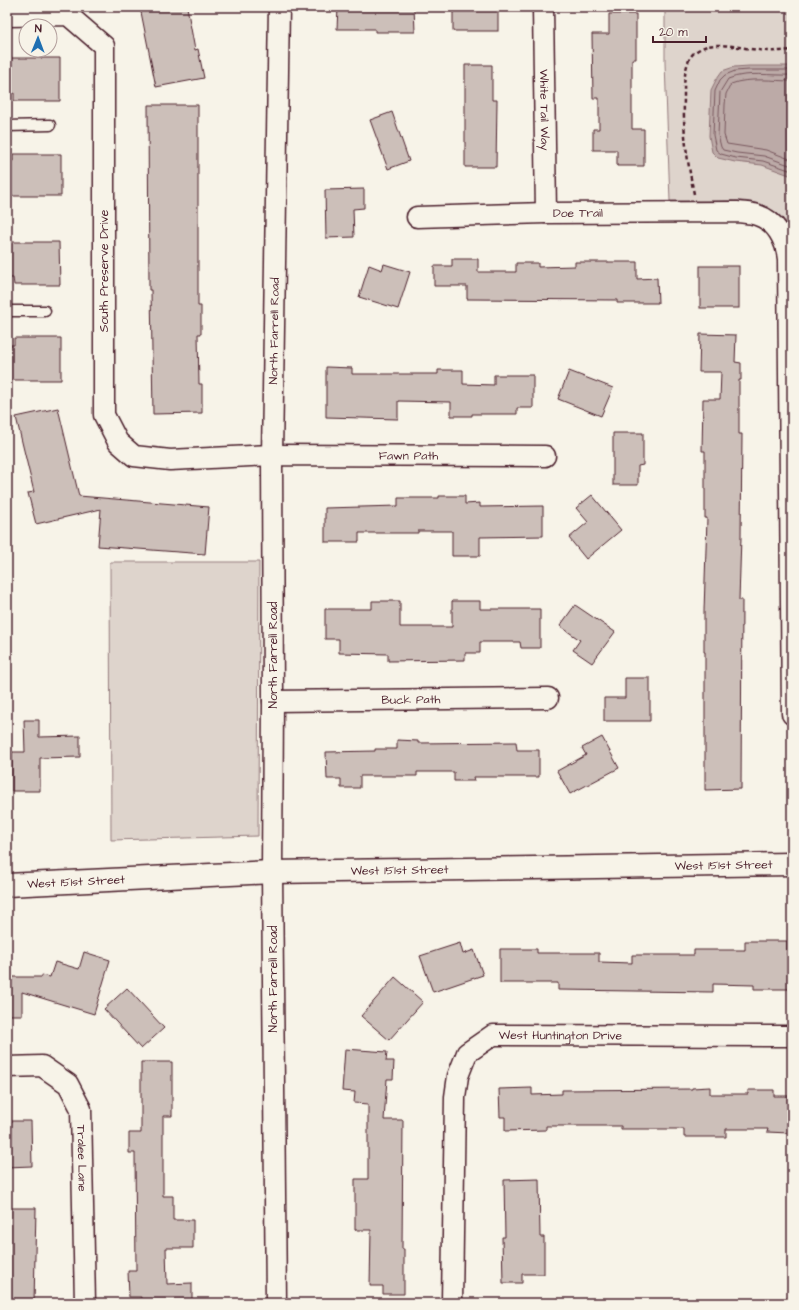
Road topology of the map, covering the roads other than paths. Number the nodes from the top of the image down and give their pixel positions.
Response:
1 (279, 7) edge
2 (543, 7) edge
3 (7, 16) edge
4 (50, 125) dead end
5 (7, 126) edge
6 (546, 213) junction
7 (417, 217) dead end
8 (7, 311) edge
9 (45, 311) dead end
10 (272, 455) junction
11 (545, 456) dead end
12 (791, 676) edge
13 (548, 698) dead end
14 (273, 701) junction
15 (792, 714) edge
16 (792, 864) edge
17 (272, 872) junction
18 (7, 885) edge
19 (792, 1036) edge
20 (7, 1067) edge
21 (85, 1303) edge
22 (276, 1303) edge
23 (452, 1303) edge

1 - 10 street, North Farrell Road
2 - 6 street, White Tail Way
3 - 10 street, South Preserve Drive
4 - 5 lane
6 - 7 street, Doe Trail
6 - 12 street, Doe Trail
8 - 9 lane
10 - 11 street, Fawn Path
10 - 14 street, North Farrell Road
12 - 15 street, Doe Trail
13 - 14 street, Buck Path
14 - 17 street, North Farrell Road
16 - 17 street, West 151st Street
17 - 18 street, West 151st Street
17 - 22 street, North Farrell Road
19 - 23 street, West Huntington Drive
20 - 21 street, Tralee Lane

